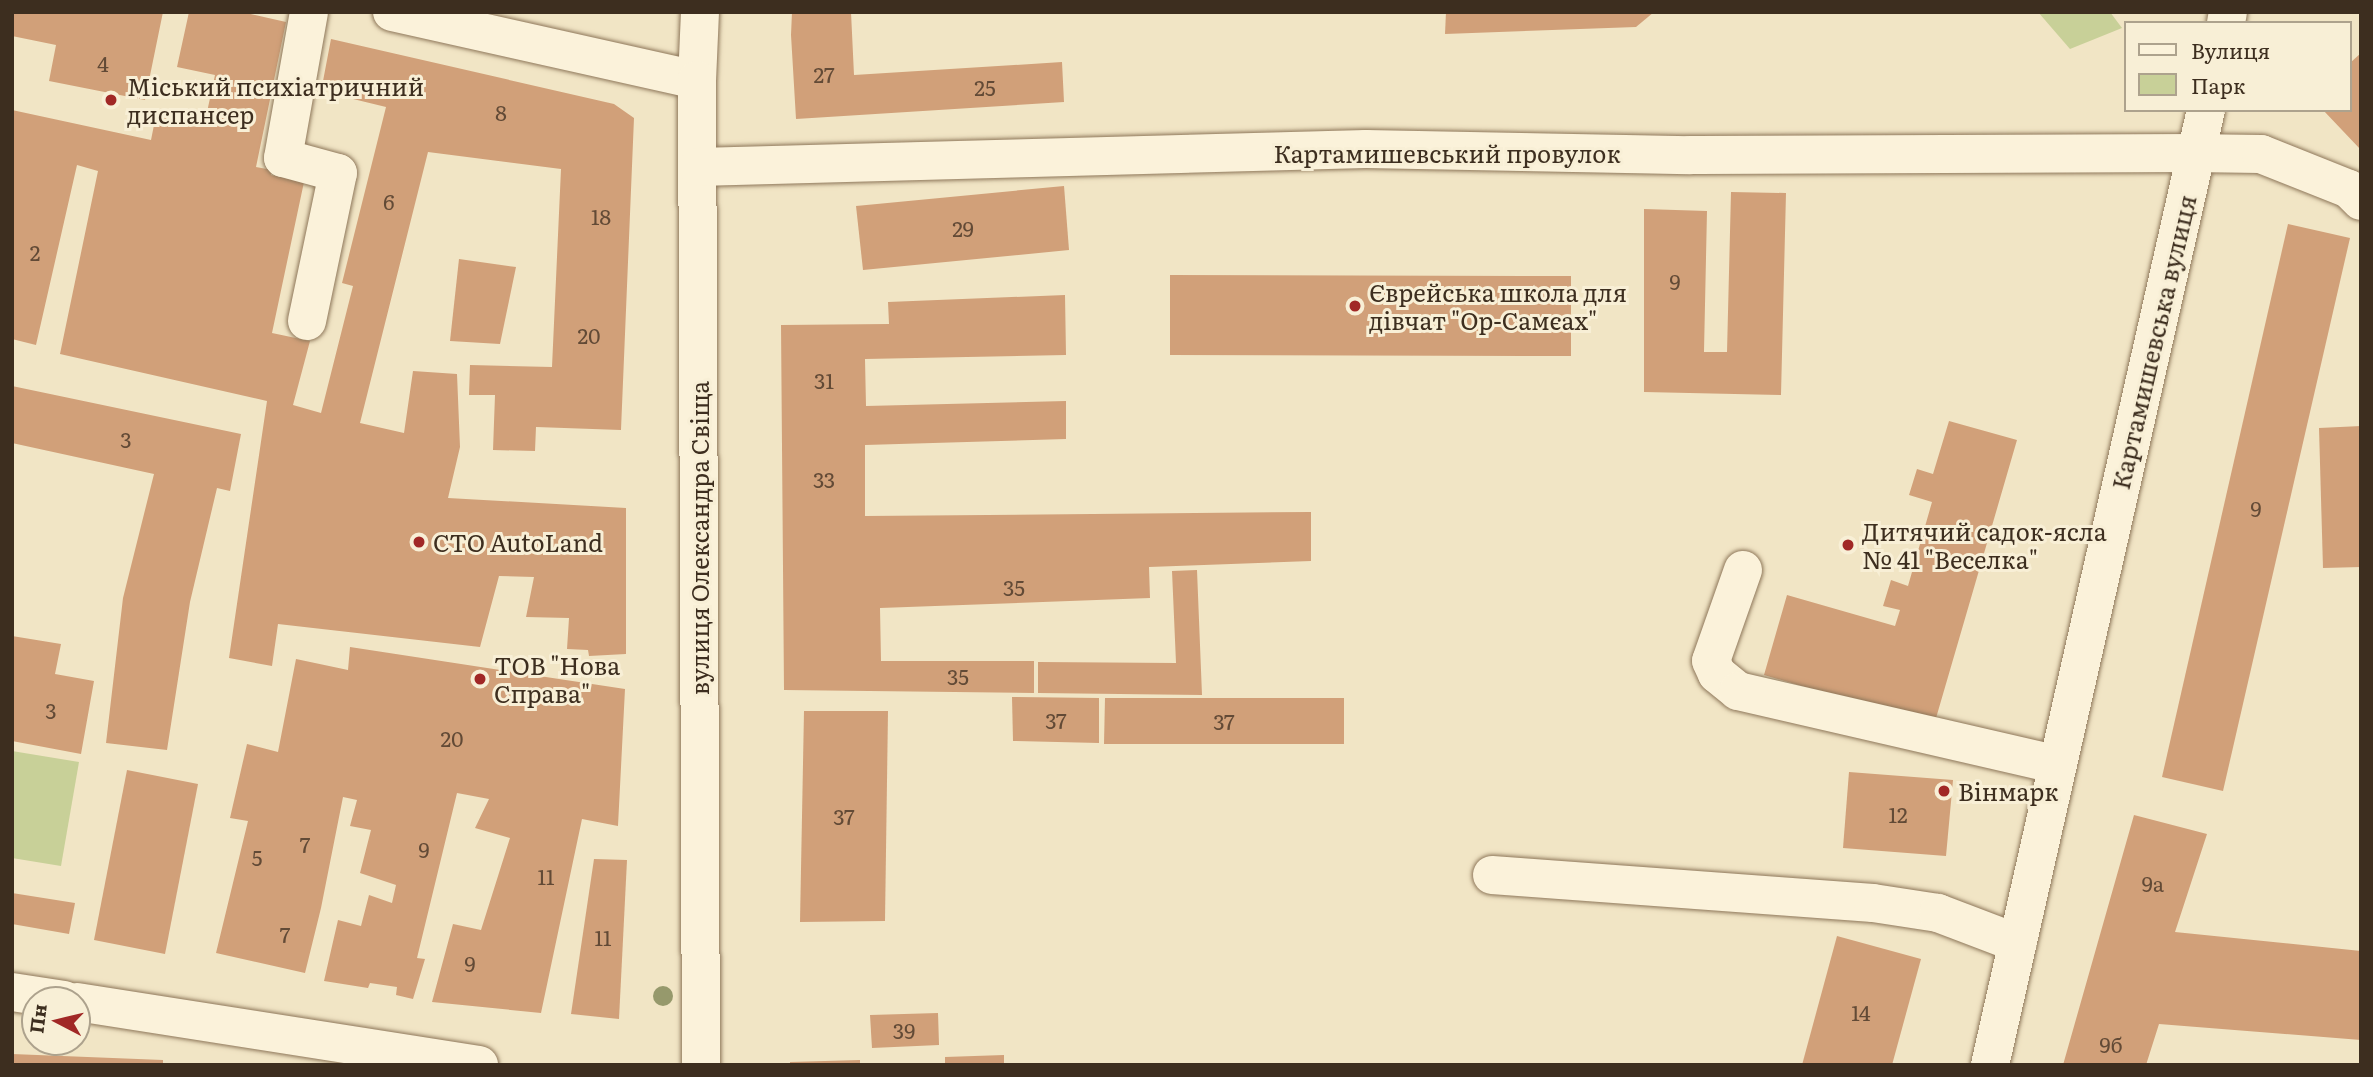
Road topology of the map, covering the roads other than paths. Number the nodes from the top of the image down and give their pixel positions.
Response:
1 (309, 12) edge
2 (392, 12) edge
3 (700, 12) edge
4 (697, 80) junction
5 (2206, 112) edge
6 (2196, 153) junction
7 (698, 167) junction
8 (2361, 201) edge
9 (307, 321) dead end
10 (1743, 570) dead end
11 (2058, 765) junction
12 (1492, 875) dead end
13 (2017, 943) junction
14 (91, 1005) edge
15 (384, 1057) edge
16 (479, 1065) edge
17 (701, 1065) edge
18 (1990, 1065) edge

1 - 9 street
2 - 4 street
3 - 4 street, вулиця Олександра Свіща
4 - 7 street, вулиця Олександра Свіща
5 - 6 street, Картамишевська вулиця
6 - 7 street, Картамишевський провулок
6 - 8 street, Картамишевський провулок
6 - 11 street, Картамишевська вулиця
7 - 17 street, вулиця Олександра Свіща
10 - 11 street
11 - 13 street, Картамишевська вулиця
12 - 13 street
13 - 18 street, Картамишевська вулиця
14 - 15 street
15 - 16 street

